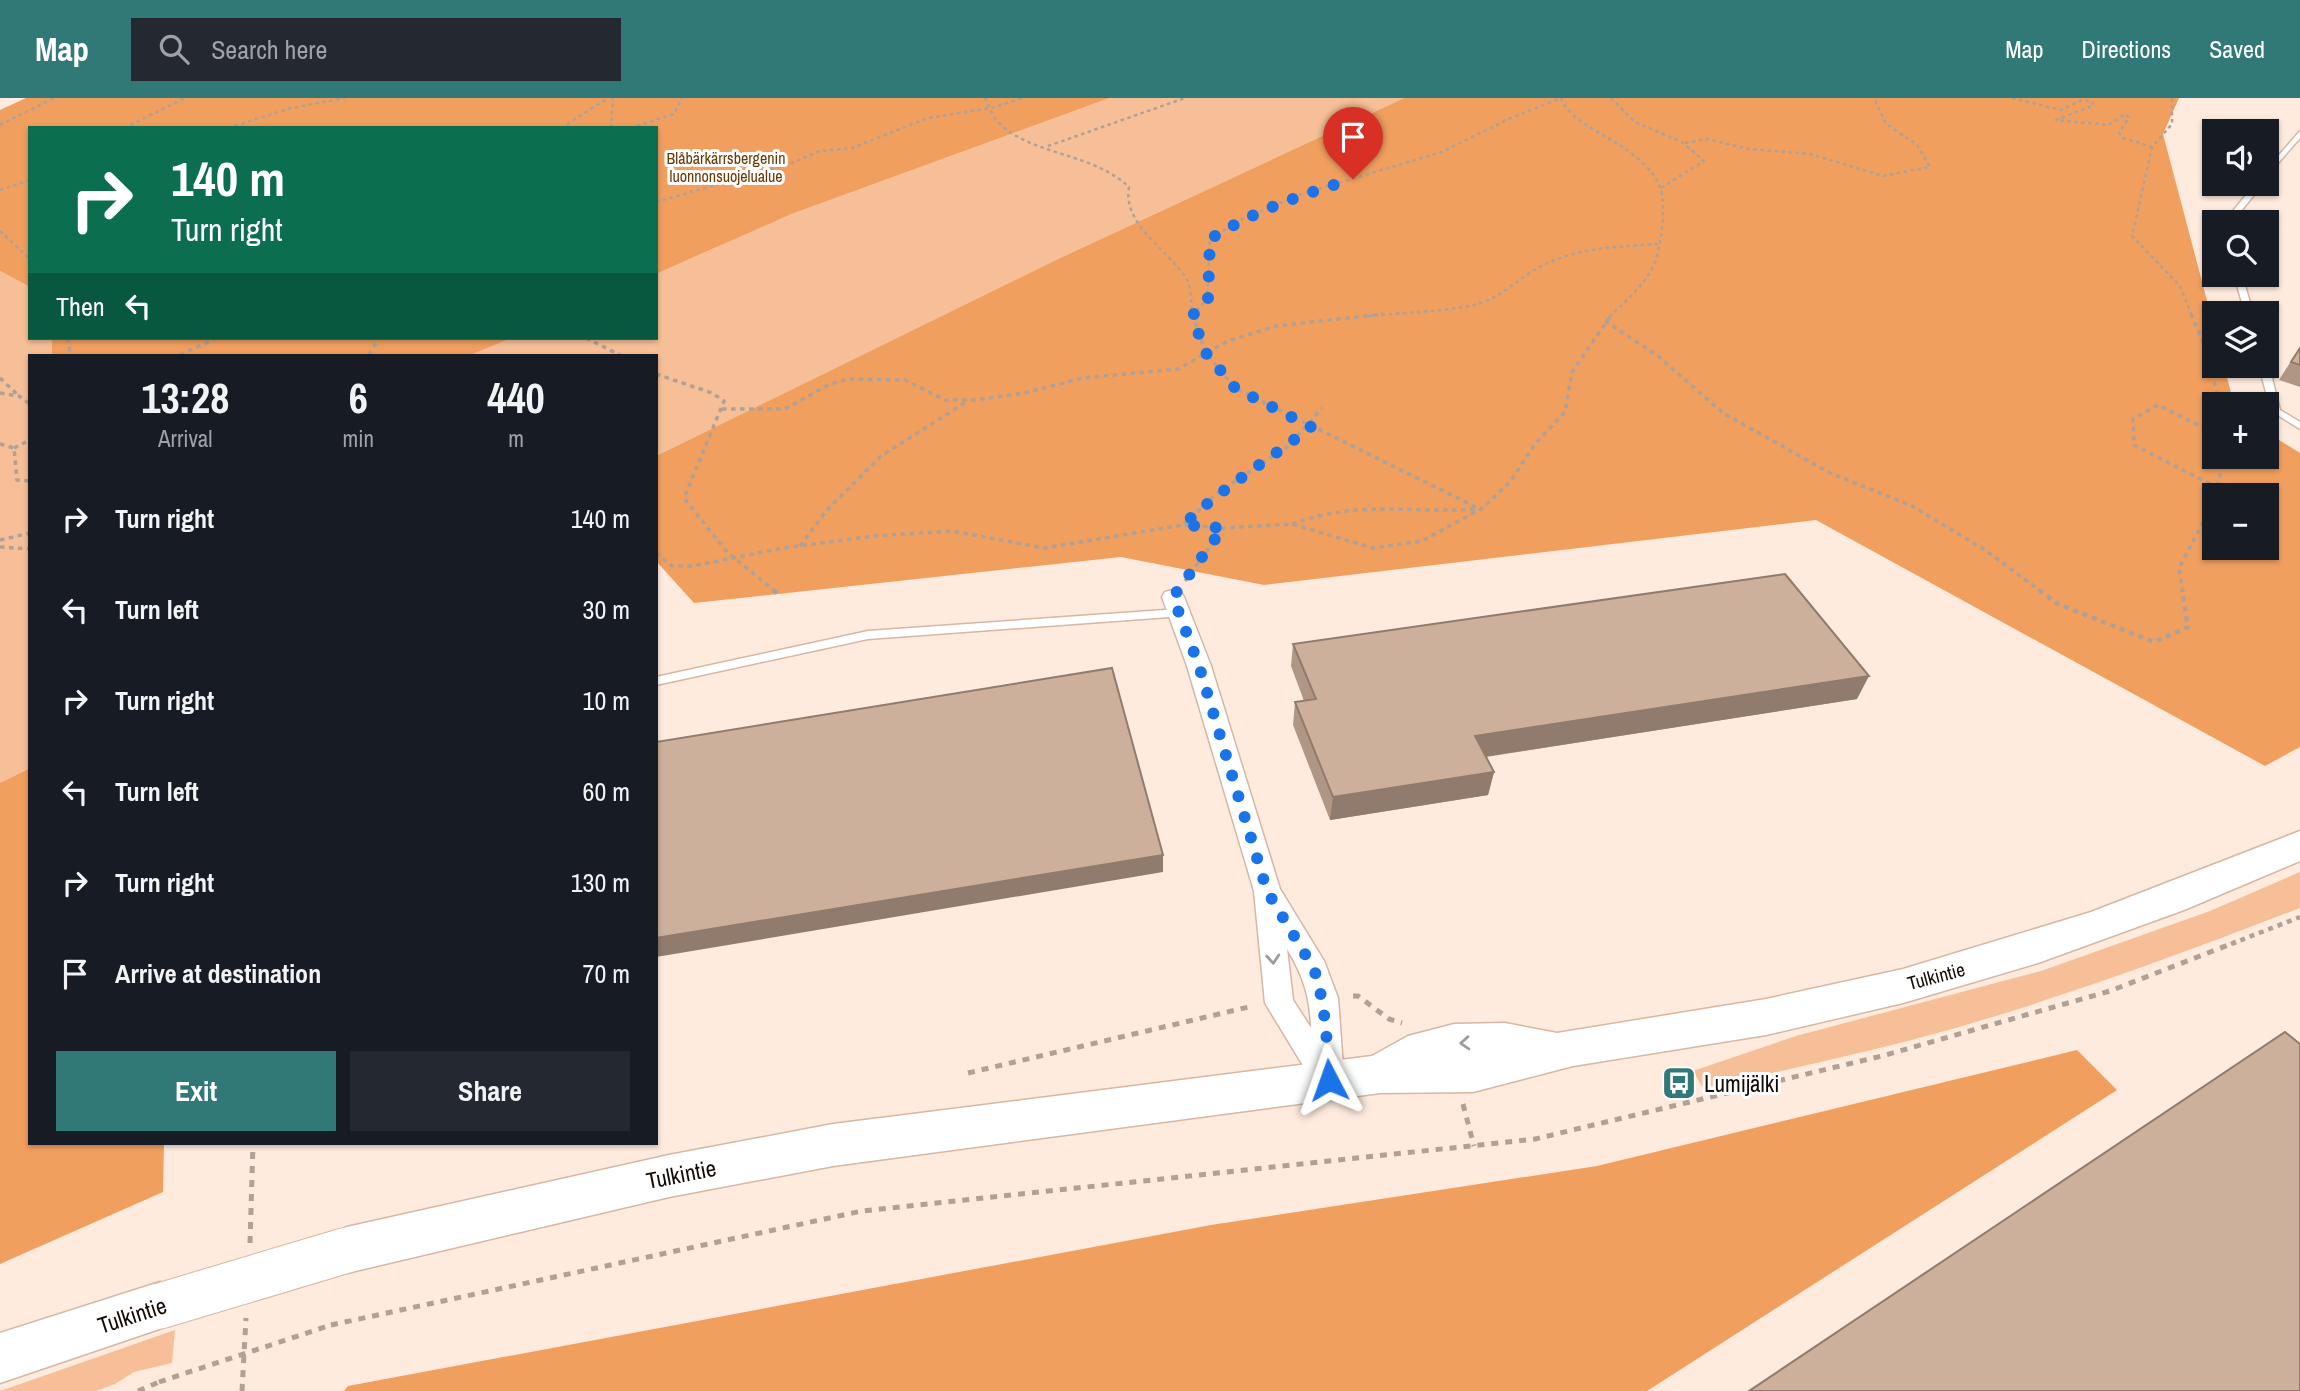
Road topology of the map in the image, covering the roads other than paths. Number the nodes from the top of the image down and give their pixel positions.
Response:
1 (2300, 133) edge
2 (2279, 159) edge
3 (2249, 196) edge
4 (2238, 210) edge
5 (2267, 378) edge
6 (2300, 426) edge
7 (1176, 605) joint
8 (658, 681) edge
9 (2300, 845) edge
10 (1267, 891) junction
11 (1329, 1080) junction
12 (0, 1358) edge

1 - 2 lane
3 - 4 lane
5 - 6 lane
7 - 8 lane
7 - 10 street
9 - 11 main road, Tulkintie
10 - 11 street
10 -> 11 street
11 - 12 main road, Tulkintie, bridge

